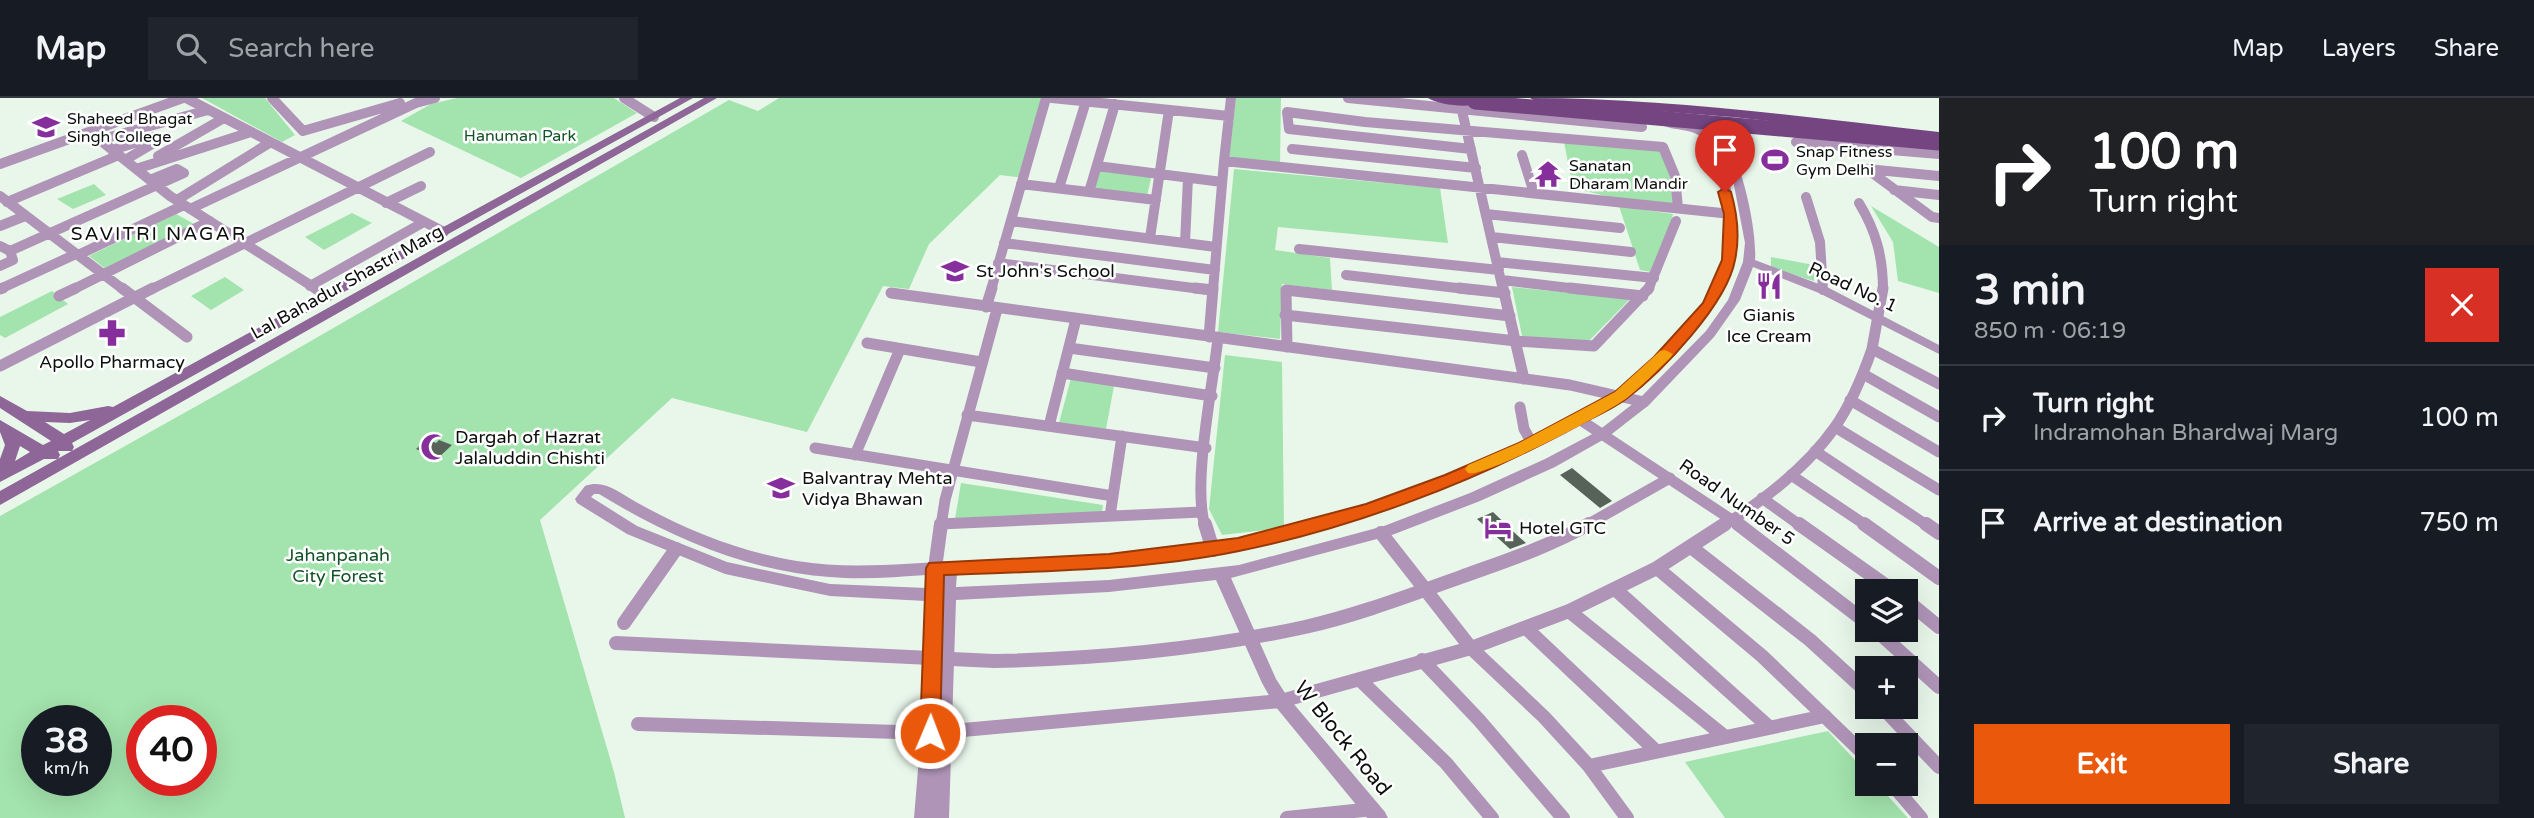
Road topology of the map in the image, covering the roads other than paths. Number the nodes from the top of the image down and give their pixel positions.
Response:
1 (185, 98) edge
2 (272, 98) edge
3 (435, 98) edge
4 (624, 98) edge
5 (688, 98) edge
6 (712, 98) edge
7 (1046, 98) edge
8 (1052, 98) edge
9 (1348, 98) edge
10 (1512, 98) edge
11 (1537, 98) edge
12 (1087, 99) edge
13 (1228, 99) edge
14 (1441, 99) edge
15 (414, 100) edge
16 (1115, 104) junction
17 (1623, 109) junction
18 (208, 110) junction
19 (1170, 110) junction
20 (1462, 110) junction
21 (1229, 116) junction
22 (654, 117) junction
23 (225, 118) junction
24 (1803, 120) junction
25 (1626, 121) junction
26 (1642, 127) dead end
27 (1467, 131) junction
28 (90, 132) junction
29 (251, 132) junction
30 (1717, 133) junction
31 (1807, 135) junction
32 (1939, 136) edge
33 (99, 140) junction
34 (271, 142) junction
35 (1796, 142) dead end
36 (1939, 143) edge
37 (1292, 149) dead end
38 (1471, 149) junction
39 (1939, 149) edge
40 (430, 152) dead end
41 (1939, 154) edge
42 (118, 155) junction
43 (1522, 155) dead end
44 (302, 158) junction
45 (1224, 162) junction
46 (0, 164) edge
47 (1097, 166) junction
48 (1476, 168) junction
49 (136, 169) junction
50 (1160, 174) junction
51 (1939, 176) edge
52 (1188, 178) junction
53 (1222, 182) junction
54 (154, 183) junction
55 (1021, 184) junction
56 (421, 186) dead end
57 (357, 187) junction
58 (1480, 187) junction
59 (1059, 188) junction
60 (1892, 190) junction
61 (1089, 192) junction
62 (1534, 193) junction
63 (1939, 194) edge
64 (1806, 197) dead end
65 (4, 199) edge
66 (1156, 200) junction
67 (386, 203) junction
68 (1859, 203) dead end
69 (183, 204) junction
70 (1678, 208) junction
71 (1486, 214) junction
72 (1731, 214) junction
73 (25, 216) junction
74 (1939, 218) edge
75 (210, 221) junction
76 (1011, 221) junction
77 (1676, 221) dead end
78 (425, 222) junction
79 (0, 226) edge
80 (1620, 228) dead end
81 (444, 232) junction
82 (50, 235) junction
83 (1492, 237) junction
84 (1150, 239) junction
85 (243, 242) junction
86 (1004, 243) junction
87 (1185, 243) junction
88 (1216, 247) junction
89 (5, 248) edge
90 (1299, 249) dead end
91 (1631, 252) dead end
92 (77, 255) junction
93 (1749, 262) junction
94 (999, 263) junction
95 (0, 266) edge
96 (1214, 270) junction
97 (1499, 271) junction
98 (104, 274) junction
99 (1346, 275) dead end
100 (1654, 278) junction
101 (310, 286) junction
102 (0, 289) edge
103 (1213, 290) junction
104 (1823, 290) junction
105 (891, 293) dead end
106 (1504, 293) junction
107 (59, 296) dead end
108 (328, 296) junction
109 (1643, 296) junction
110 (136, 297) junction
111 (991, 308) junction
112 (1285, 315) junction
113 (1510, 316) junction
114 (1880, 317) junction
115 (1076, 319) junction
116 (187, 337) dead end
117 (1213, 337) junction
118 (1516, 341) junction
119 (867, 343) dead end
120 (1287, 347) junction
121 (1069, 348) junction
122 (901, 349) junction
123 (1872, 349) junction
124 (1939, 350) edge
125 (981, 362) junction
126 (0, 366) edge
127 (1215, 368) junction
128 (1062, 373) junction
129 (1864, 374) junction
130 (1524, 379) junction
131 (1939, 384) edge
132 (1620, 395) junction
133 (1212, 396) junction
134 (1850, 400) junction
135 (0, 401) edge
136 (1644, 402) junction
137 (124, 407) junction
138 (1520, 407) dead end
139 (967, 415) junction
140 (24, 416) junction
141 (1939, 418) edge
142 (1578, 419) junction
143 (1049, 426) junction
144 (1835, 426) junction
145 (3, 427) edge
146 (1603, 434) junction
147 (1122, 436) junction
148 (63, 441) junction
149 (1532, 443) junction
150 (815, 447) dead end
151 (1206, 448) junction
152 (1815, 451) junction
153 (1939, 452) edge
154 (43, 453) junction
155 (855, 454) junction
156 (73, 458) junction
157 (0, 470) edge
158 (954, 471) junction
159 (1791, 475) junction
160 (0, 476) edge
161 (1670, 478) junction
162 (1939, 489) edge
163 (1113, 496) junction
164 (1762, 498) junction
165 (0, 499) edge
166 (1201, 512) junction
167 (1110, 516) junction
168 (1733, 520) junction
169 (940, 524) junction
170 (1381, 533) junction
171 (1939, 533) edge
172 (1691, 547) junction
173 (676, 549) junction
174 (1213, 550) junction
175 (942, 568) junction
176 (1657, 568) junction
177 (1221, 573) junction
178 (1939, 578) edge
179 (1877, 579) edge
180 (1426, 589) junction
181 (1615, 589) junction
182 (941, 595) junction
183 (1918, 610) edge
184 (1569, 611) junction
185 (1855, 614) edge
186 (624, 624) dead end
187 (1939, 627) edge
188 (1526, 628) junction
189 (1252, 638) junction
190 (1889, 642) edge
191 (616, 643) dead end
192 (1471, 648) junction
193 (938, 658) junction
194 (1422, 660) junction
195 (1360, 680) junction
196 (1855, 681) edge
197 (1939, 687) edge
198 (1281, 701) junction
199 (1825, 716) junction
200 (1893, 719) edge
201 (638, 724) dead end
202 (1769, 727) junction
203 (936, 732) junction
204 (1724, 736) junction
205 (1855, 746) edge
206 (1655, 750) junction
207 (1589, 765) junction
208 (1939, 767) edge
209 (1902, 796) edge
210 (1376, 814) edge
211 (923, 818) edge
212 (940, 818) edge
213 (1287, 818) edge
214 (1492, 818) edge
215 (1563, 818) edge
216 (1627, 818) edge
217 (1921, 818) edge

1 - 18 street
1 - 28 street
2 - 15 street
3 - 15 street
4 - 22 street
5 - 22 main road, Lal Bahadur Shastri Marg
6 - 156 main road, Lal Bahadur Shastri Marg
7 - 55 street
8 - 12 street
9 - 20 street
10 - 17 street
11 - 24 main road
12 - 16 street
12 - 59 street
13 - 21 street
14 - 25 street
14 - 36 main road, bridge
15 - 44 street
16 - 19 street
16 - 47 street
17 - 25 street
17 - 30 street
18 - 23 street
18 - 33 street
19 - 21 street
19 - 50 street
20 - 26 street
20 - 27 street
21 - 45 street
22 - 81 main road, Lal Bahadur Shastri Marg
23 - 29 street
23 - 49 street
24 - 31 street
24 - 32 main road
25 - 72 street
27 - 38 street
27 - 38 street
27 - 70 street
28 - 33 street
28 - 46 street
29 - 34 street
29 - 49 street
30 - 31 street
30 - 93 street
31 - 39 street
33 - 42 street
34 - 44 street
34 - 69 street
35 - 41 street
37 - 48 street
38 - 48 street
40 - 57 street
42 - 49 street
42 - 65 street
43 - 62 street
44 - 57 street
44 - 69 street
45 - 53 street
45 - 58 street
47 - 50 street
47 - 61 street
48 - 58 street
49 - 54 street
50 - 52 street
50 - 66 street
51 - 60 street
52 - 53 street
52 - 87 street
53 - 88 street
54 - 69 street
54 - 82 street
55 - 59 street
55 - 76 street
56 - 67 street
57 - 67 street
57 - 85 street
58 - 62 street
58 - 71 street
59 - 61 street
60 - 63 street
60 - 74 street
61 - 66 street
62 - 70 street
64 - 104 street
65 - 73 street
66 - 84 street
67 - 78 street
68 - 114 street
69 - 75 street
69 - 92 street
70 - 72 street
71 - 80 street
71 - 83 street
72 - 132 street
73 - 79 street
73 - 82 street
75 - 85 street
75 - 98 street
76 - 84 street
76 - 86 street
77 - 100 street
78 - 81 street
78 - 101 street
81 - 108 main road, Lal Bahadur Shastri Marg
82 - 89 street
82 - 92 street
83 - 91 street
83 - 97 street
84 - 87 street
85 - 101 street
85 - 110 street
86 - 94 street
86 - 96 street
87 - 88 street
88 - 96 street
89 - 95 street
90 - 97 street
92 - 98 street
92 - 102 street
93 - 104 street, Road No. 1
93 - 136 street
94 - 103 street
94 - 111 street
96 - 103 street
97 - 100 street
97 - 106 street
97 - 109 street
98 - 107 street
98 - 110 street
99 - 106 street
100 - 109 street
101 - 108 street
103 - 117 street
104 - 114 street, Road No. 1
105 - 111 street
106 - 113 street
108 - 137 main road, Lal Bahadur Shastri Marg
109 - 118 street
110 - 116 street
110 - 126 street
111 - 115 street
111 - 125 street
112 - 113 street
112 - 118 street
112 - 120 street
113 - 118 street
114 - 123 street
114 - 124 street, Road No. 1
115 - 117 street
115 - 121 street
117 - 120 street
117 - 127 street
118 - 130 street
119 - 122 street
120 - 130 street
121 - 127 street
121 - 128 street
122 - 125 street
122 - 155 street
123 - 129 street
123 - 131 street
125 - 139 street
127 - 133 street
128 - 133 street
128 - 143 street
129 - 134 street
129 - 141 street
130 - 132 street
132 - 136 street
132 - 142 street
133 - 151 street
134 - 144 street
134 - 153 street
135 - 140 main road
136 - 146 street
137 - 140 main road
137 - 148 main road, Lal Bahadur Shastri Marg
138 - 149 street
139 - 143 street
139 - 158 street
140 - 148 main road
142 - 146 street, Road Number 5
142 - 149 street
143 - 147 street
144 - 152 street
144 - 162 street
145 - 154 main road
145 - 157 main road
146 - 161 street, Road Number 5
146 - 170 street
147 - 151 street
147 - 163 street
148 - 154 main road, Lal Bahadur Shastri Marg
148 - 156 main road
149 - 174 street
150 - 155 street
151 - 166 street
152 - 159 street
152 - 171 street
154 - 156 main road
154 - 160 main road, Lal Bahadur Shastri Marg
155 - 158 street
156 - 165 main road, Lal Bahadur Shastri Marg
158 - 163 street
158 - 169 street
159 - 164 street
159 - 178 street
161 - 168 street, Road Number 5
161 - 180 street
163 - 167 street
164 - 168 street
164 - 179 street
166 - 167 street
166 - 174 street
167 - 169 street
168 - 172 street
168 - 185 street, Road Number 5
169 - 175 street
170 - 177 street
170 - 180 street
172 - 176 street
172 - 196 street
173 - 175 street
173 - 182 street
173 - 186 street
174 - 175 street
175 - 182 street
176 - 181 street
176 - 199 street
177 - 182 street
177 - 189 street, W Block Road
180 - 189 street
180 - 192 street
181 - 184 street
181 - 202 street
182 - 193 street
183 - 187 street
184 - 188 street
184 - 204 street
188 - 192 street
188 - 206 street
189 - 193 street
189 - 198 street, W Block Road
190 - 197 street
191 - 193 street
192 - 194 street
192 - 207 street
193 - 203 street
194 - 195 street
194 - 215 street
195 - 198 street
195 - 214 street
198 - 203 street
198 - 210 street, W Block Road
199 - 202 street
199 - 205 street
200 - 208 street
201 - 203 street
202 - 204 street
203 - 211 street
203 - 212 street
204 - 206 street
206 - 207 street
207 - 216 street
209 - 217 street
210 - 213 street

